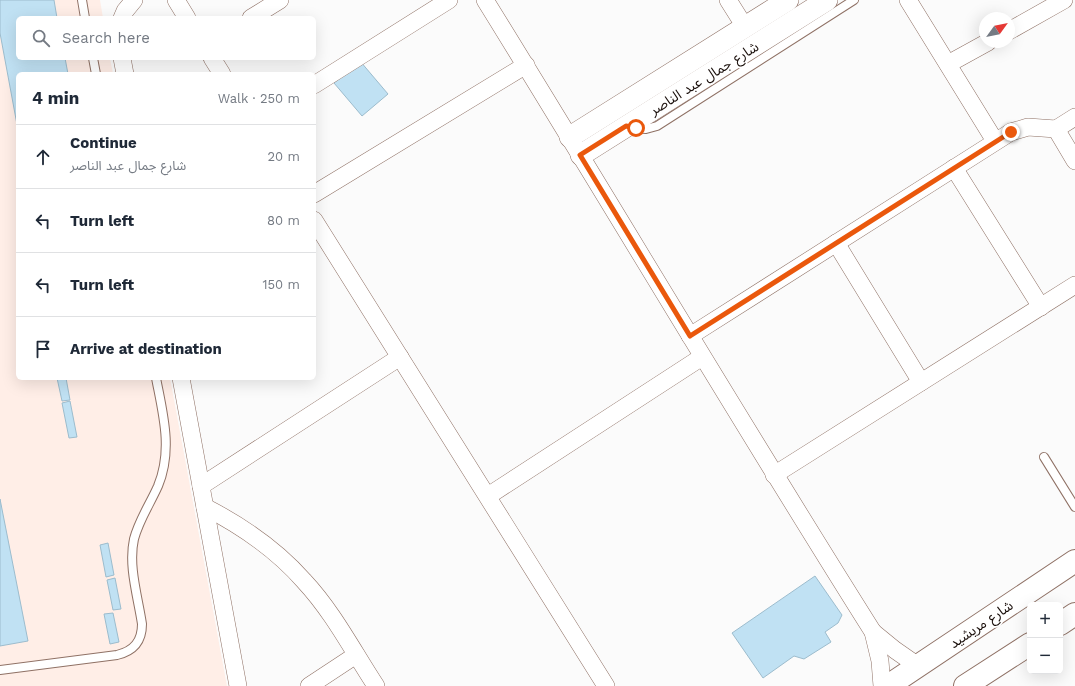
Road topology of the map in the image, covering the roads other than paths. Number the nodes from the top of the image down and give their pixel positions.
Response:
1 (82, 0) edge
2 (134, 0) edge
3 (176, 0) edge
4 (280, 0) edge
5 (449, 0) edge
6 (485, 0) edge
7 (728, 0) edge
8 (788, 0) edge
9 (827, 0) edge
10 (854, 0) edge
11 (908, 0) edge
12 (1064, 0) edge
13 (85, 16) edge
14 (123, 16) edge
15 (186, 16) edge
16 (254, 16) edge
17 (745, 27) junction
18 (1015, 27) edge
19 (979, 47) edge
20 (93, 60) edge
21 (122, 60) edge
22 (213, 60) edge
23 (948, 64) junction
24 (526, 66) junction
25 (96, 72) edge
26 (125, 72) edge
27 (221, 72) edge
28 (316, 84) edge
29 (1075, 117) edge
30 (626, 126) junction
31 (1056, 129) junction
32 (570, 137) junction
33 (995, 142) junction
34 (580, 155) junction
35 (1075, 161) edge
36 (954, 168) junction
37 (316, 193) edge
38 (316, 223) edge
39 (836, 243) junction
40 (1075, 285) edge
41 (1041, 306) junction
42 (690, 336) junction
43 (400, 357) junction
44 (702, 357) junction
45 (156, 380) edge
46 (181, 380) edge
47 (921, 382) junction
48 (1044, 457) dead end
49 (774, 475) junction
50 (201, 486) junction
51 (488, 496) junction
52 (205, 507) junction
53 (1075, 507) edge
54 (1075, 561) edge
55 (1075, 614) edge
56 (1063, 622) edge
57 (873, 632) junction
58 (1027, 646) edge
59 (356, 655) junction
60 (918, 666) junction
61 (0, 670) edge
62 (238, 686) edge
63 (309, 686) edge
64 (376, 686) edge
65 (606, 686) edge
66 (882, 686) edge
67 (888, 686) edge
68 (965, 686) edge

1 - 13 lane
2 - 14 street
3 - 15 street
4 - 16 street
5 - 28 street
6 - 24 street
7 - 17 street
8 - 17 street, شارع جمال عبد الناصر
9 - 30 street, شارع جمال عبد الناصر
10 - 30 lane
11 - 23 street
12 - 18 street
17 - 32 street, شارع جمال عبد الناصر
19 - 23 street
20 - 25 lane
21 - 26 street
22 - 27 street
23 - 33 street
24 - 32 street
24 - 37 street
29 - 31 street
30 - 34 street, شارع جمال عبد الناصر
31 - 33 street
31 - 35 street
32 - 34 street
33 - 36 street
34 - 42 street
36 - 39 street
36 - 41 street
38 - 43 street
39 - 42 street
39 - 47 street
40 - 41 street
41 - 47 street
42 - 44 street
43 - 50 street
43 - 51 street
44 - 49 street
44 - 51 street
45 - 61 lane
46 - 50 street
47 - 49 street
48 - 53 lane
49 - 57 street
50 - 52 street
51 - 65 street
52 - 59 street
52 - 62 street
54 - 60 main road, شارع مريشيد
55 - 56 main road
57 - 60 street
57 - 66 street
58 - 68 main road
59 - 63 street
59 - 64 street
60 - 67 main road, شارع مريشيد

